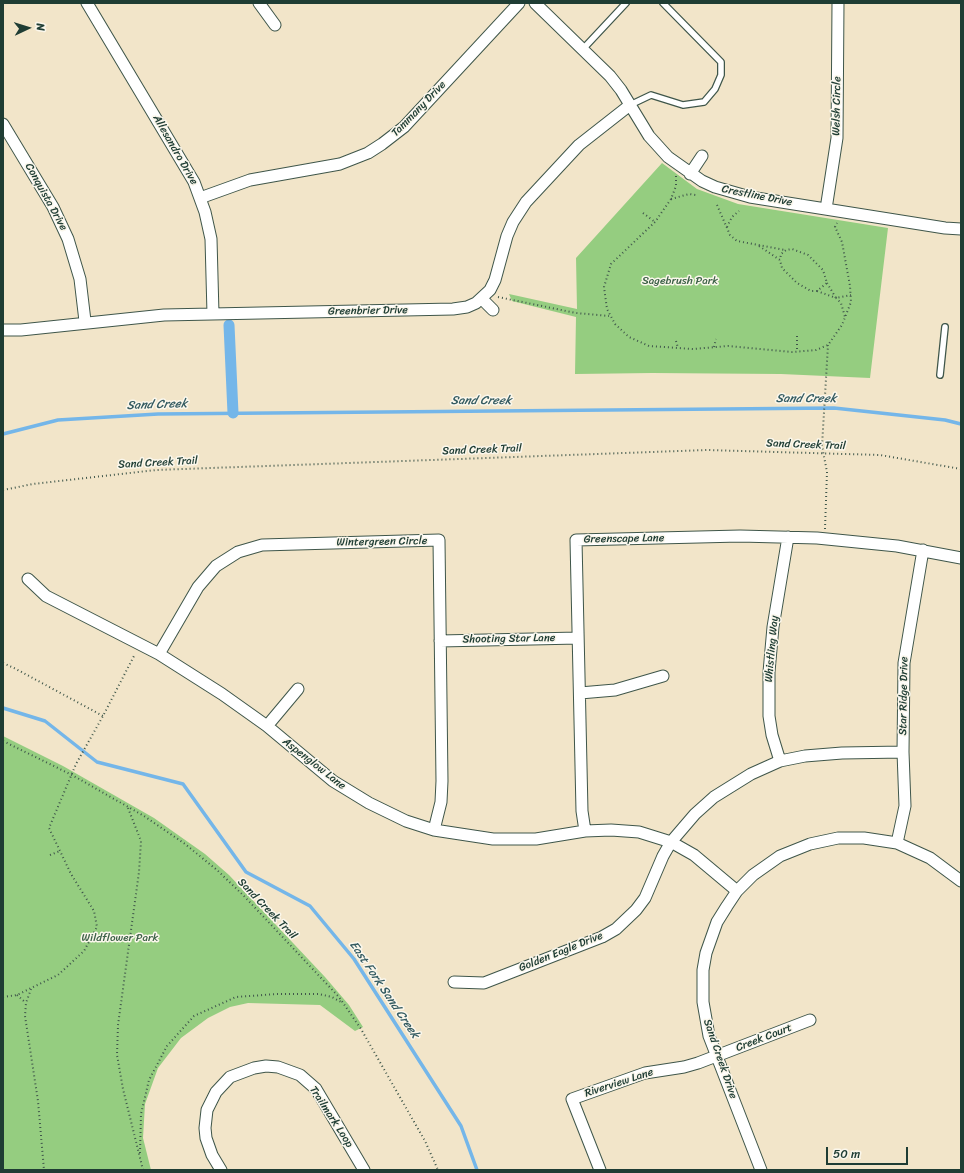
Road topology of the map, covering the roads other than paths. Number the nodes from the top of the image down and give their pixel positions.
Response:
1 (87, 3) edge
2 (259, 3) edge
3 (519, 3) edge
4 (535, 3) edge
5 (626, 3) edge
6 (662, 3) edge
7 (838, 3) edge
8 (275, 25) dead end
9 (583, 49) junction
10 (630, 106) junction
11 (3, 124) edge
12 (702, 156) dead end
13 (690, 174) junction
14 (200, 198) junction
15 (826, 209) junction
16 (961, 228) edge
17 (484, 296) junction
18 (493, 310) dead end
19 (213, 314) junction
20 (85, 321) junction
21 (945, 327) dead end
22 (3, 330) edge
23 (940, 375) dead end
24 (788, 537) junction
25 (923, 550) junction
26 (961, 558) edge
27 (28, 579) dead end
28 (578, 638) junction
29 (440, 641) junction
30 (160, 654) junction
31 (663, 676) dead end
32 (298, 689) dead end
33 (580, 693) junction
34 (267, 726) junction
35 (903, 752) junction
36 (780, 761) junction
37 (434, 830) junction
38 (585, 831) junction
39 (671, 842) junction
40 (897, 843) junction
41 (961, 881) edge
42 (737, 891) junction
43 (454, 982) dead end
44 (810, 1020) dead end
45 (717, 1056) junction
46 (221, 1170) edge
47 (364, 1170) edge
48 (600, 1170) edge
49 (761, 1170) edge

1 - 14 street, Allesandro Drive
2 - 8 street
3 - 14 street, Tammany Drive
4 - 9 street, Crestline Drive
5 - 9 lane
6 - 10 lane
7 - 15 street, Welsh Circle
9 - 10 street, Crestline Drive
10 - 13 street, Crestline Drive
10 - 17 street
11 - 20 street, Conquista Drive
12 - 13 street
13 - 15 street, Crestline Drive
14 - 19 street, Allesandro Drive
15 - 16 street, Crestline Drive
17 - 18 street
17 - 19 street, Greenbrier Drive
19 - 20 street, Greenbrier Drive
20 - 22 street, Greenbrier Drive
21 - 23 lane
24 - 25 street, Greenscape Lane
24 - 28 street, Greenscape Lane
24 - 36 street, Whistling Way
25 - 26 street, Greenscape Lane
25 - 35 street, Star Ridge Drive
27 - 30 street, Aspenglow Lane
28 - 29 street, Shooting Star Lane
28 - 33 street, Greenscape Lane
29 - 30 street, Wintergreen Circle
29 - 37 street, Wintergreen Circle
30 - 34 street, Aspenglow Lane
31 - 33 street
32 - 34 street
33 - 38 street, Greenscape Lane
34 - 37 street, Aspenglow Lane
35 - 36 street, Golden Eagle Drive
35 - 40 street, Star Ridge Drive
36 - 39 street, Golden Eagle Drive
37 - 38 street, Aspenglow Lane
38 - 39 street, Aspenglow Lane
39 - 42 street, Aspenglow Lane
39 - 43 street, Golden Eagle Drive
40 - 41 street, Sand Creek Drive
40 - 42 street, Sand Creek Drive
42 - 45 street, Sand Creek Drive
44 - 45 street, Creek Court
45 - 48 street, Riverview Lane
45 - 49 street, Sand Creek Drive
46 - 47 street, Trailmark Loop

